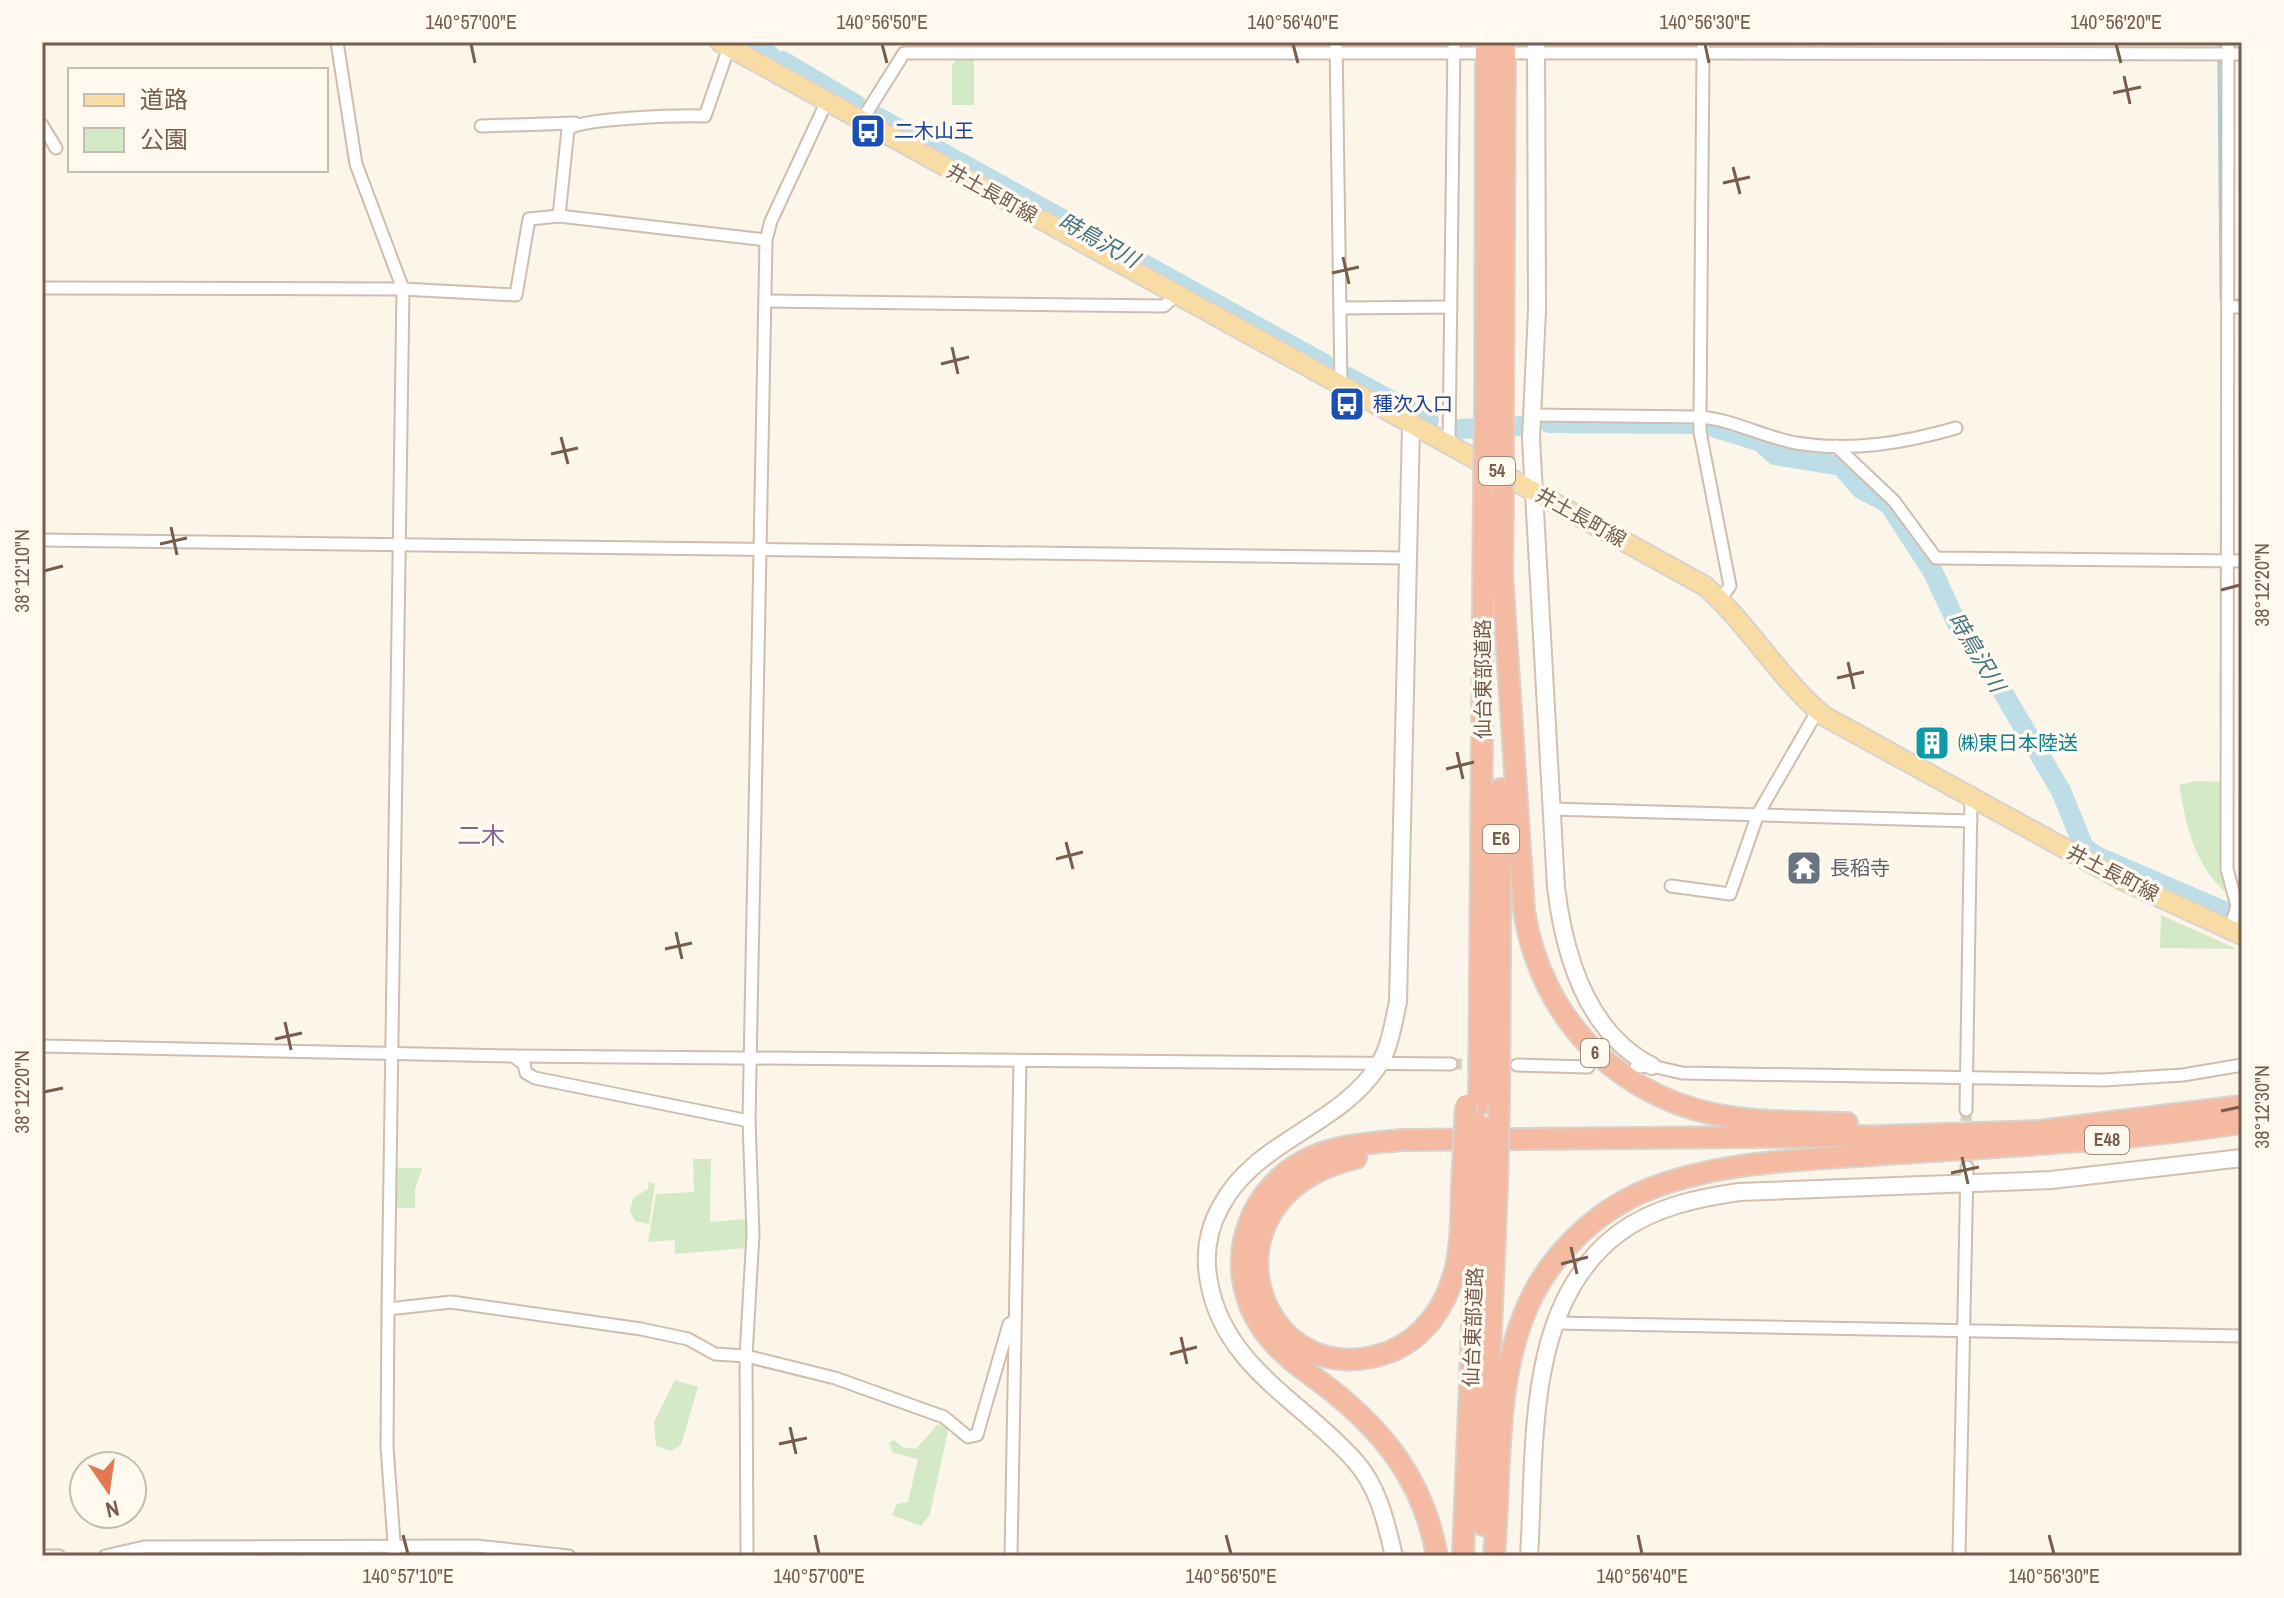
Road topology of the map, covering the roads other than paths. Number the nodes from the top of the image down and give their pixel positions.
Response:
1 (337, 42) edge
2 (725, 44) edge
3 (1454, 47) edge
4 (903, 48) edge
5 (1204, 48) edge
6 (1336, 48) edge
7 (1480, 48) edge
8 (1510, 48) edge
9 (1536, 48) edge
10 (1703, 48) edge
11 (1992, 48) edge
12 (2228, 48) edge
13 (2242, 54) edge
14 (827, 101) junction
15 (862, 120) junction
16 (576, 123) junction
17 (42, 125) edge
18 (481, 126) dead end
19 (56, 148) dead end
20 (559, 216) junction
21 (766, 240) junction
22 (42, 288) edge
23 (403, 289) junction
24 (1176, 295) junction
25 (765, 301) junction
26 (1451, 307) junction
27 (2228, 307) junction
28 (2242, 307) edge
29 (1340, 308) junction
30 (1341, 386) junction
31 (1531, 415) junction
32 (1700, 417) junction
33 (1494, 421) junction
34 (1411, 425) junction
35 (1956, 428) dead end
36 (1449, 445) junction
37 (1836, 446) junction
38 (1535, 491) junction
39 (1493, 492) junction
40 (42, 540) edge
41 (400, 543) junction
42 (760, 550) junction
43 (1406, 558) junction
44 (2227, 561) junction
45 (2242, 561) edge
46 (1502, 573) junction
47 (1720, 599) junction
48 (1818, 710) junction
49 (1971, 798) junction
50 (1551, 809) junction
51 (1758, 814) junction
52 (1971, 821) junction
53 (1671, 886) dead end
54 (2240, 907) edge
55 (2236, 932) edge
56 (42, 1046) edge
57 (390, 1053) junction
58 (513, 1056) junction
59 (750, 1057) junction
60 (1020, 1061) junction
61 (1451, 1064) tunnel mouth
62 (1379, 1065) junction
63 (1517, 1065) dead end
64 (2242, 1065) edge
65 (1588, 1067) dead end
66 (1644, 1067) joint
67 (1967, 1078) junction
68 (1481, 1105) junction
69 (2242, 1106) edge
70 (1966, 1110) tunnel mouth
71 (749, 1121) junction
72 (2242, 1123) edge
73 (2079, 1125) junction
74 (1969, 1158) junction
75 (2242, 1158) edge
76 (1479, 1185) junction
77 (1966, 1185) junction
78 (388, 1309) junction
79 (1015, 1321) junction
80 (1556, 1323) junction
81 (1964, 1331) junction
82 (2242, 1336) edge
83 (746, 1356) junction
84 (395, 1551) edge
85 (42, 1556) edge
86 (59, 1556) edge
87 (105, 1556) edge
88 (569, 1556) edge
89 (747, 1556) edge
90 (1011, 1556) edge
91 (1394, 1556) edge
92 (1437, 1556) edge
93 (1463, 1556) edge
94 (1482, 1556) edge
95 (1494, 1556) edge
96 (1529, 1556) edge
97 (1959, 1556) edge

1 - 23 street
2 - 14 main road, 井土長町線 / 54
2 - 16 street
3 - 6 street
3 - 7 street
3 - 26 street
4 - 5 street
4 - 15 street
5 - 6 street
6 - 29 street
7 - 33 highway, 仙台東部道路 / E6
8 - 9 street
8 - 33 highway, 仙台東部道路 / E6
9 - 10 street
9 - 31 street
10 - 11 street
10 - 32 street
11 - 12 street
12 - 13 street
12 - 27 street
14 - 15 main road, 井土長町線 / 54
14 - 21 street
15 - 24 main road, 井土長町線 / 54
16 - 18 street
16 - 20 street
17 - 19 street
20 - 21 street
20 - 23 street
21 - 25 street
22 - 23 street
23 - 41 street
24 - 25 street
24 - 30 main road, 井土長町線 / 54
25 - 42 street
26 - 29 street
26 - 36 street
27 - 28 street
27 - 44 street
29 - 30 street
30 - 34 main road, 井土長町線 / 54
31 - 32 street
31 - 38 street
32 - 37 street
32 - 47 street
33 - 39 highway, 仙台東部道路 / E6, bridge
34 - 36 main road, 井土長町線 / 54
34 - 43 street
35 - 37 street
36 - 38 main road, 井土長町線 / 54
37 - 44 street
38 - 47 main road, 井土長町線 / 54
38 - 50 street
39 - 46 highway, 仙台東部道路 / E6
39 - 68 highway, 仙台東部道路 / E6
40 - 41 street
41 - 42 street
41 - 57 street
42 - 43 street
42 - 59 street
43 - 62 street
44 - 45 street
44 - 54 street
46 - 68 highway, 仙台東部道路 / E6
46 - 73 highway, 6
47 - 48 main road, 井土長町線 / 54
48 - 49 main road, 井土長町線 / 54
48 - 51 street
49 - 52 street
49 - 55 main road, 井土長町線 / 54
50 - 51 street
50 - 66 street
51 - 52 street
51 - 53 street
52 - 67 street
54 - 55 street
56 - 57 street
57 - 58 street
57 - 78 street
58 - 59 street
58 - 71 street
59 - 60 street
59 - 71 street
60 - 62 street
60 - 79 street
61 - 62 street
62 - 91 street
63 - 65 street
64 - 67 street
66 - 67 street
67 - 70 street
68 - 76 highway, 仙台東部道路 / E6, bridge
69 - 73 highway, E48
71 - 83 street
72 - 74 highway, E48
73 - 92 highway
74 - 76 highway
74 - 77 street
74 - 95 highway
75 - 77 street
76 - 93 highway, 仙台東部道路 / E6
76 - 94 highway, 仙台東部道路 / E6
77 - 80 street
77 - 81 street
78 - 83 street
78 - 84 street
79 - 83 street
79 - 90 street
80 - 81 street
80 - 96 street
81 - 82 street
81 - 97 street
83 - 89 street
84 - 87 street
84 - 88 street
85 - 86 street

